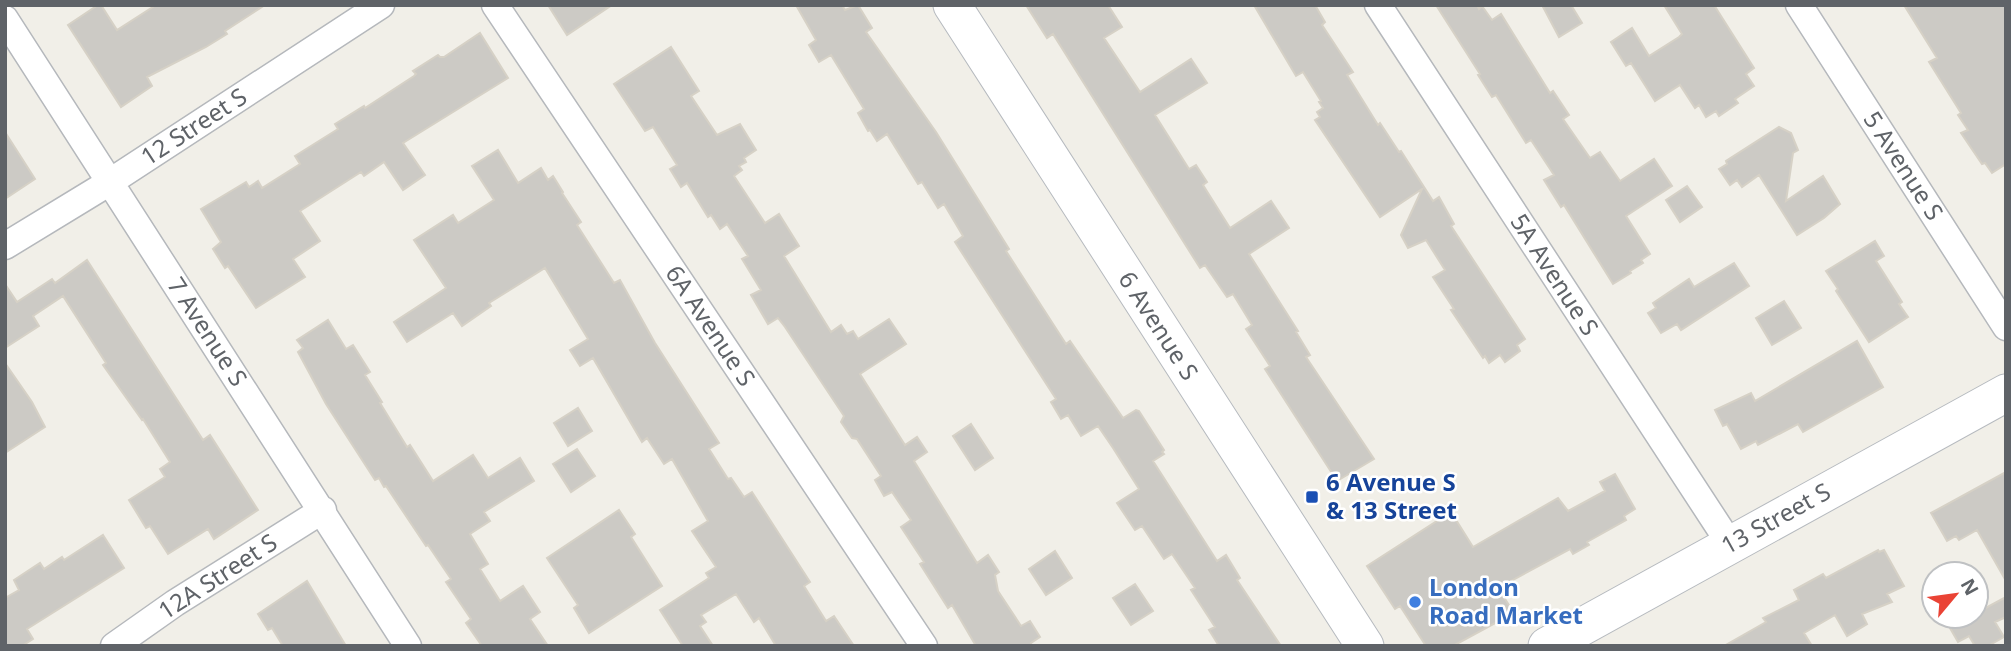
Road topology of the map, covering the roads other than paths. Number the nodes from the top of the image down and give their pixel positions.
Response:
1 (381, 5) edge
2 (495, 5) edge
3 (952, 5) edge
4 (1378, 5) edge
5 (1800, 5) edge
6 (5, 19) edge
7 (110, 182) junction
8 (5, 246) edge
9 (2006, 327) edge
10 (2006, 393) edge
11 (323, 510) junction
12 (1730, 544) junction
13 (114, 646) edge
14 (408, 646) edge
15 (924, 646) edge
16 (1365, 646) edge
17 (1547, 646) edge

1 - 7 street, 12 Street S
2 - 15 street, 6A Avenue S
3 - 16 main road, 6 Avenue S
4 - 12 street, 5A Avenue S
5 - 9 street, 5 Avenue S
6 - 7 street, 7 Avenue S
7 - 8 street, 12 Street S
7 - 11 street, 7 Avenue S
10 - 12 main road, 13 Street S
11 - 13 street, 12A Street S
11 - 14 street, 7 Avenue S
12 - 17 main road, 13 Street S

